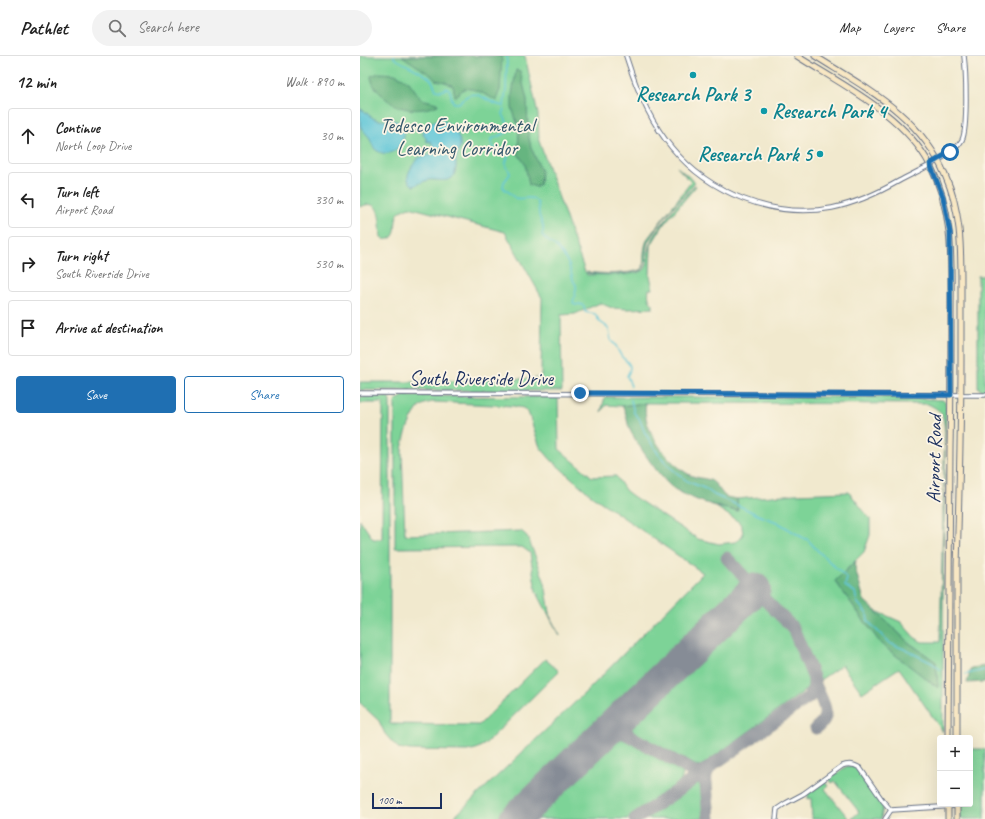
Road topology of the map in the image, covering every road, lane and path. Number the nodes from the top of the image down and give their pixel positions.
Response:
1 (626, 56) edge
2 (797, 56) edge
3 (815, 56) edge
4 (964, 56) edge
5 (938, 160) junction
6 (930, 164) junction
7 (360, 393) edge
8 (951, 395) junction
9 (961, 395) junction
10 (985, 395) edge
11 (948, 735) edge
12 (957, 735) edge
13 (937, 806) edge
14 (948, 807) edge
15 (957, 807) edge
16 (891, 810) junction
17 (776, 819) edge
18 (885, 819) edge
19 (948, 819) edge
20 (957, 819) edge

1 - 6 street
2 - 6 main road, Airport Road
3 - 5 main road, Airport Road
4 - 5 street
5 - 6 street
5 - 9 main road, Airport Road
6 - 8 main road, Airport Road
7 - 8 street, South Riverside Drive
8 - 9 street, South Riverside Drive
8 - 11 main road, Airport Road
9 - 10 street, South Riverside Drive
9 - 12 main road, Airport Road
13 - 16 street
14 - 19 main road
15 - 20 main road
16 - 17 street
16 - 18 street

